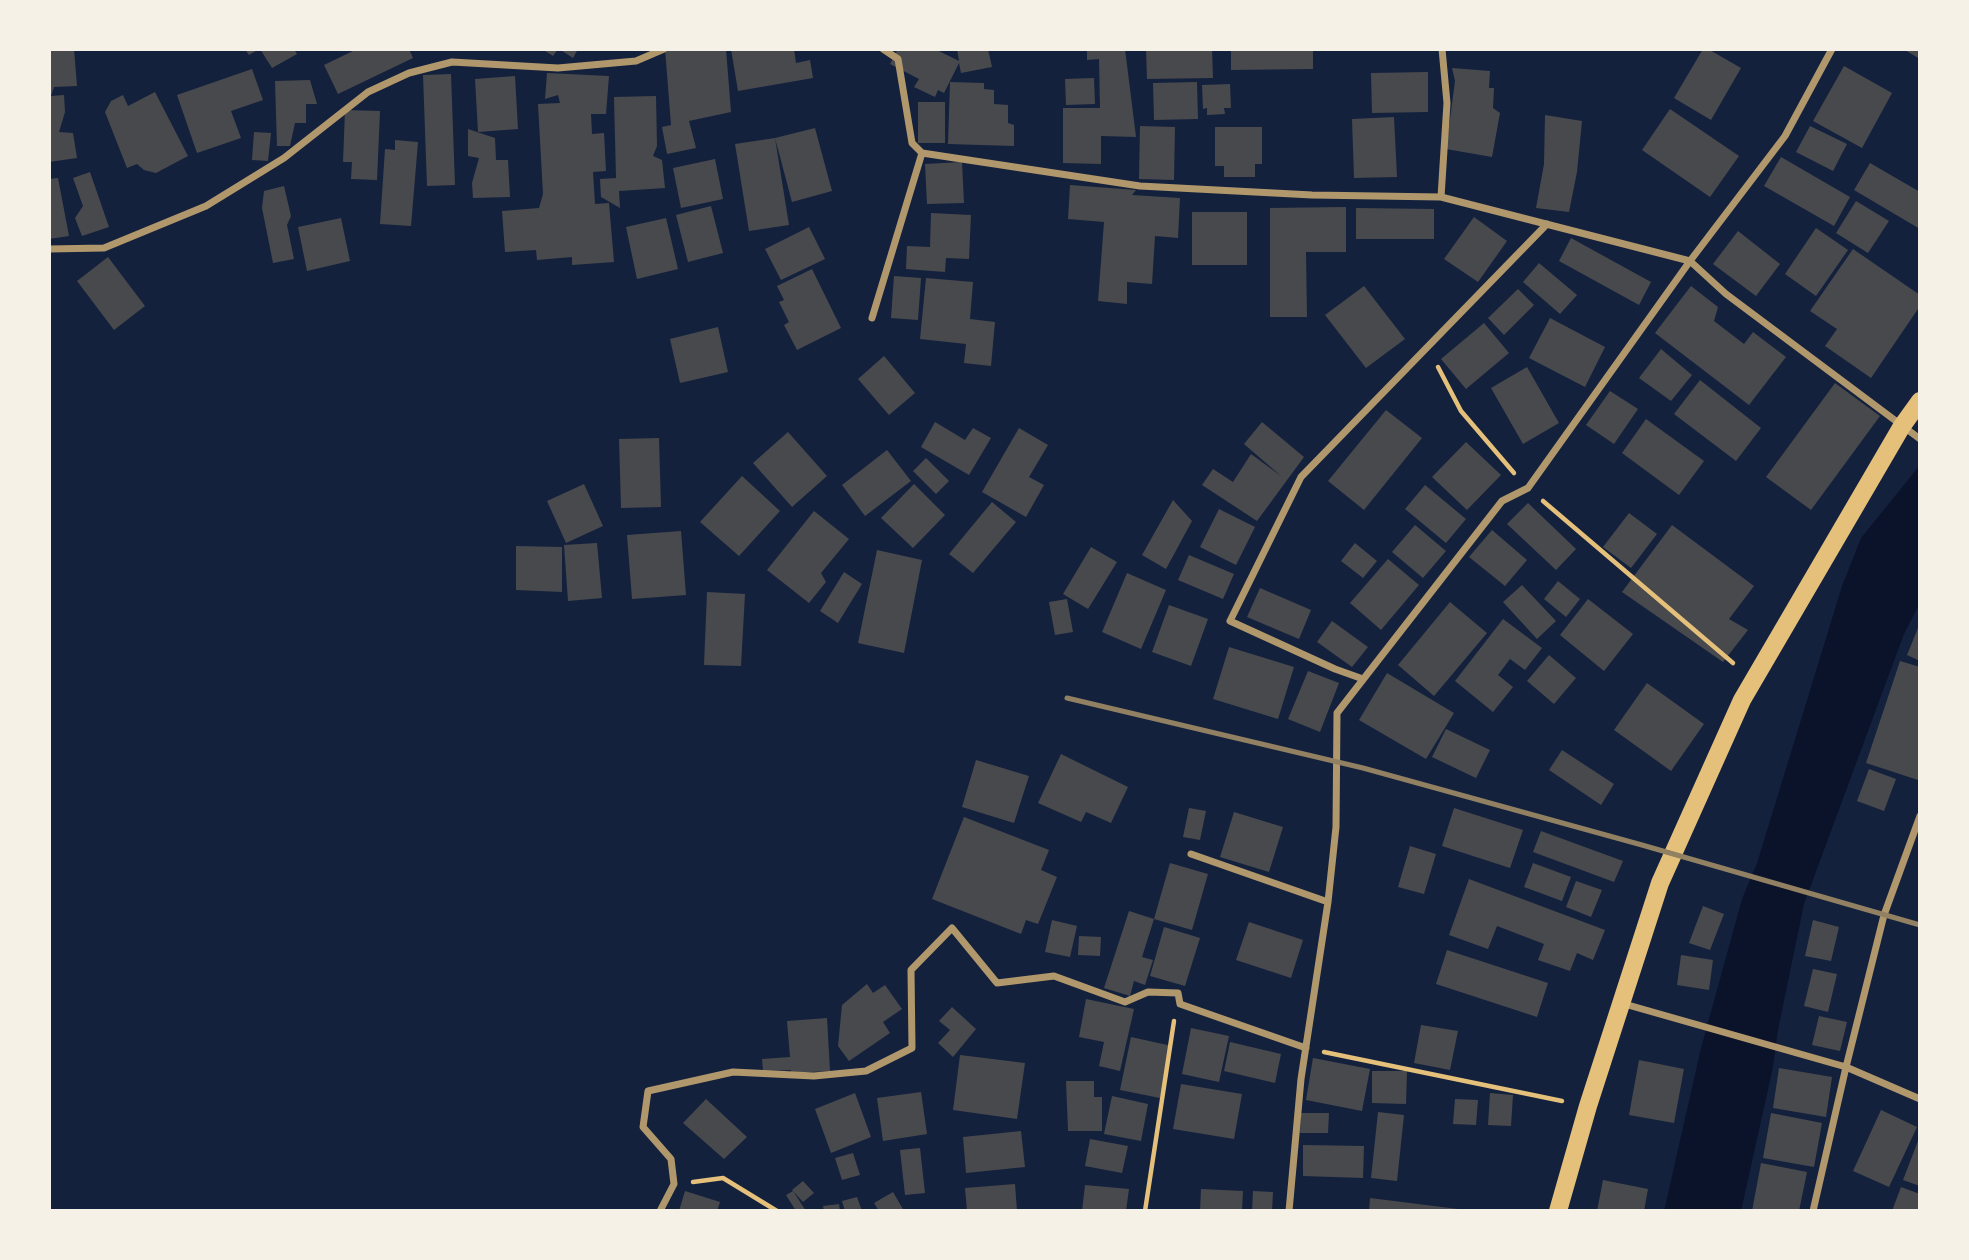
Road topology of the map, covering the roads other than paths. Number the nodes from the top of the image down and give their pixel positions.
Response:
1 (664, 49) edge
2 (883, 49) edge
3 (1443, 49) edge
4 (1832, 49) edge
5 (922, 153) junction
6 (1441, 197) junction
7 (1547, 224) junction
8 (49, 249) edge
9 (1690, 261) junction
10 (872, 318) dead end
11 (1920, 401) edge
12 (1902, 426) junction
13 (1920, 439) edge
14 (1363, 679) junction
15 (1920, 816) edge
16 (1191, 855) dead end
17 (1328, 902) junction
18 (1621, 1003) junction
19 (1306, 1048) junction
20 (1846, 1067) junction
21 (1920, 1099) edge
22 (660, 1211) edge
23 (1289, 1211) edge
24 (1558, 1211) edge
25 (1813, 1211) edge

1 - 8 street
2 - 5 street
3 - 6 street
4 - 9 street
5 - 6 street
5 - 10 street
6 - 7 street
7 - 9 street
7 - 14 street
9 - 12 street
9 - 14 street
11 - 12 main road
12 - 13 street
12 - 18 main road
14 - 17 street
15 - 20 street
16 - 17 street
17 - 19 street
18 - 20 street
18 - 24 main road
19 - 22 street
19 - 23 street
20 - 21 street
20 - 25 street

